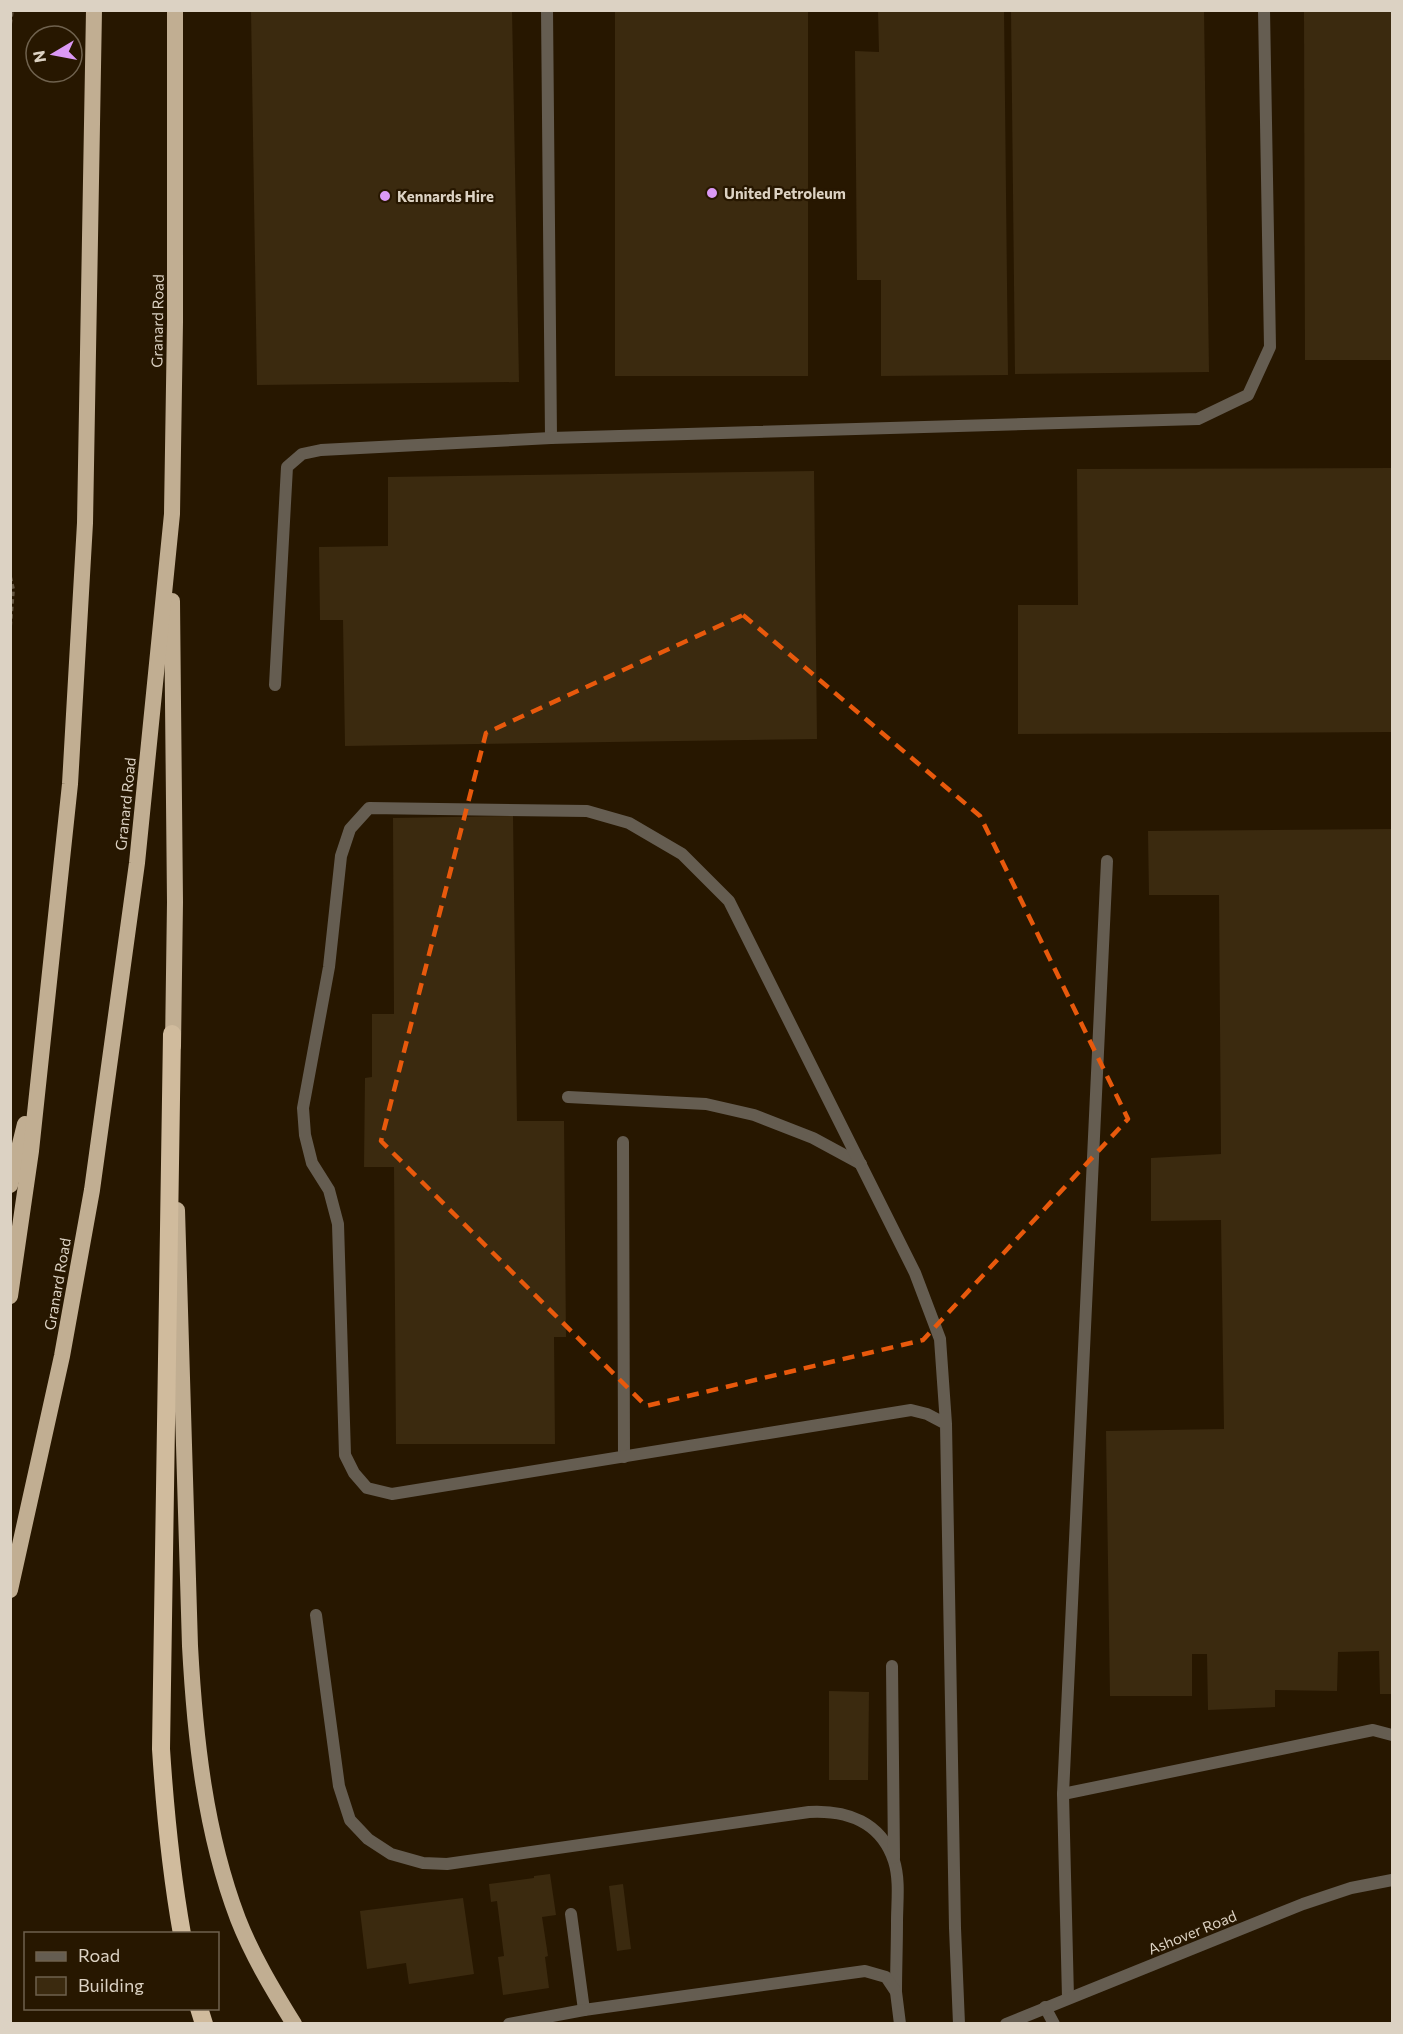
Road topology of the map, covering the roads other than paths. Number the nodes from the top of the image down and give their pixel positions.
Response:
1 (94, 10) edge
2 (176, 10) edge
3 (547, 10) edge
4 (1264, 10) edge
5 (551, 438) junction
6 (171, 514) junction
7 (275, 685) dead end
8 (1107, 861) dead end
9 (172, 1034) junction
10 (41, 1059) junction
11 (568, 1097) dead end
12 (624, 1142) dead end
13 (861, 1164) junction
14 (10, 1185) edge
15 (10, 1296) edge
16 (946, 1424) junction
17 (624, 1457) junction
18 (10, 1590) edge
19 (316, 1615) dead end
20 (892, 1666) dead end
21 (1392, 1736) edge
22 (1063, 1794) junction
23 (894, 1862) junction
24 (1392, 1880) edge
25 (571, 1914) dead end
26 (182, 1932) edge
27 (896, 1992) junction
28 (1068, 1998) junction
29 (1045, 2007) junction
30 (584, 2010) junction
31 (294, 2024) edge
32 (509, 2024) edge
33 (900, 2024) edge
34 (959, 2024) edge
35 (1006, 2024) edge
36 (1054, 2024) edge

1 - 10 highway
2 - 6 highway, Granard Road
3 - 5 street
4 - 5 street
5 - 7 street
6 - 9 highway
6 - 18 highway, Granard Road
8 - 22 street
9 - 26 highway
9 - 31 highway
10 - 14 highway
10 - 15 highway
11 - 13 street
12 - 17 street
13 - 16 street
13 - 17 street
16 - 17 street
16 - 34 street
19 - 23 street
20 - 23 street
21 - 22 street
22 - 28 street
23 - 27 street
24 - 28 street, Ashover Road
25 - 30 street
27 - 30 street
27 - 33 street
28 - 29 street, Ashover Road
29 - 35 street, Ashover Road
29 - 36 street
30 - 32 street

